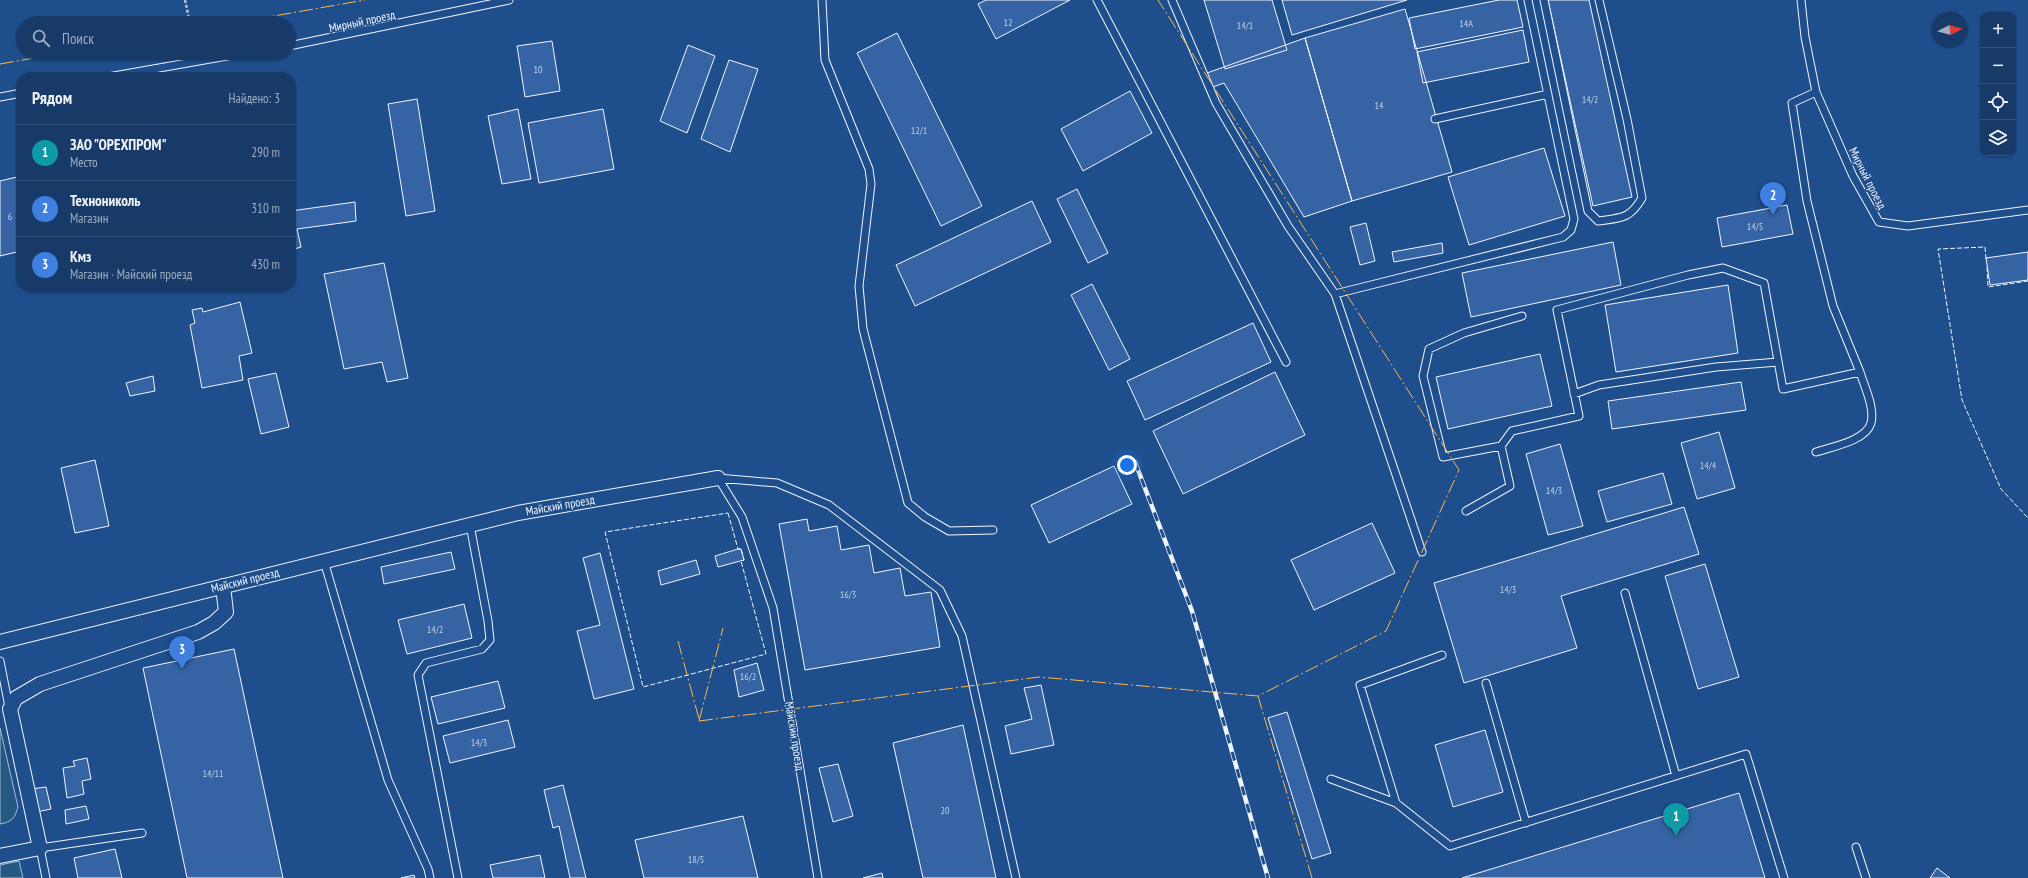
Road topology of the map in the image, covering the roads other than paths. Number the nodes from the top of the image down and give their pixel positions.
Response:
1 (509, 0) edge
2 (822, 0) edge
3 (1097, 0) edge
4 (1172, 0) edge
5 (1528, 0) edge
6 (1544, 0) edge
7 (1599, 0) edge
8 (1801, 0) edge
9 (296, 45) edge
10 (204, 60) edge
11 (136, 72) edge
12 (1816, 92) junction
13 (16, 94) edge
14 (1548, 94) junction
15 (0, 97) edge
16 (1435, 118) dead end
17 (2028, 210) edge
18 (1335, 294) junction
19 (1522, 316) dead end
20 (1286, 362) dead end
21 (1778, 362) junction
22 (1860, 372) junction
23 (1574, 394) junction
24 (1501, 446) junction
25 (1816, 452) dead end
26 (718, 478) junction
27 (1466, 511) dead end
28 (470, 525) junction
29 (992, 530) dead end
30 (1422, 552) dead end
31 (324, 561) junction
32 (223, 586) junction
33 (1625, 593) dead end
34 (0, 642) edge
35 (1442, 655) dead end
36 (0, 662) edge
37 (1486, 684) dead end
38 (10, 709) junction
39 (1676, 776) junction
40 (1332, 779) dead end
41 (1396, 803) junction
42 (1526, 822) junction
43 (142, 833) dead end
44 (1856, 847) dead end
45 (40, 848) junction
46 (0, 856) edge
47 (46, 878) edge
48 (430, 878) edge
49 (458, 878) edge
50 (818, 878) edge
51 (1016, 878) edge
52 (1784, 878) edge
53 (1866, 878) edge

1 - 9 lane, Мирный проезд
2 - 29 lane
3 - 20 lane
4 - 18 lane
5 - 14 lane
6 - 7 lane
8 - 12 lane, Мирный проезд
10 - 11 lane
12 - 17 lane, Мирный проезд
12 - 22 lane
13 - 15 lane
14 - 16 lane
14 - 18 lane
18 - 30 lane
19 - 24 lane
21 - 22 lane
21 - 23 lane
21 - 23 lane
22 - 25 lane
23 - 24 lane
24 - 27 lane
26 - 28 street, Майский проезд
26 - 50 lane, Майский проезд
26 - 51 lane
28 - 31 street, Майский проезд
28 - 49 lane
31 - 32 street, Майский проезд
31 - 48 lane
32 - 34 street, Майский проезд
32 - 38 street
33 - 39 lane
35 - 41 lane
36 - 38 lane
37 - 42 lane
38 - 45 street
39 - 42 lane
39 - 52 lane
40 - 41 lane
41 - 42 lane
43 - 45 lane
44 - 53 lane
45 - 46 street
45 - 47 lane

